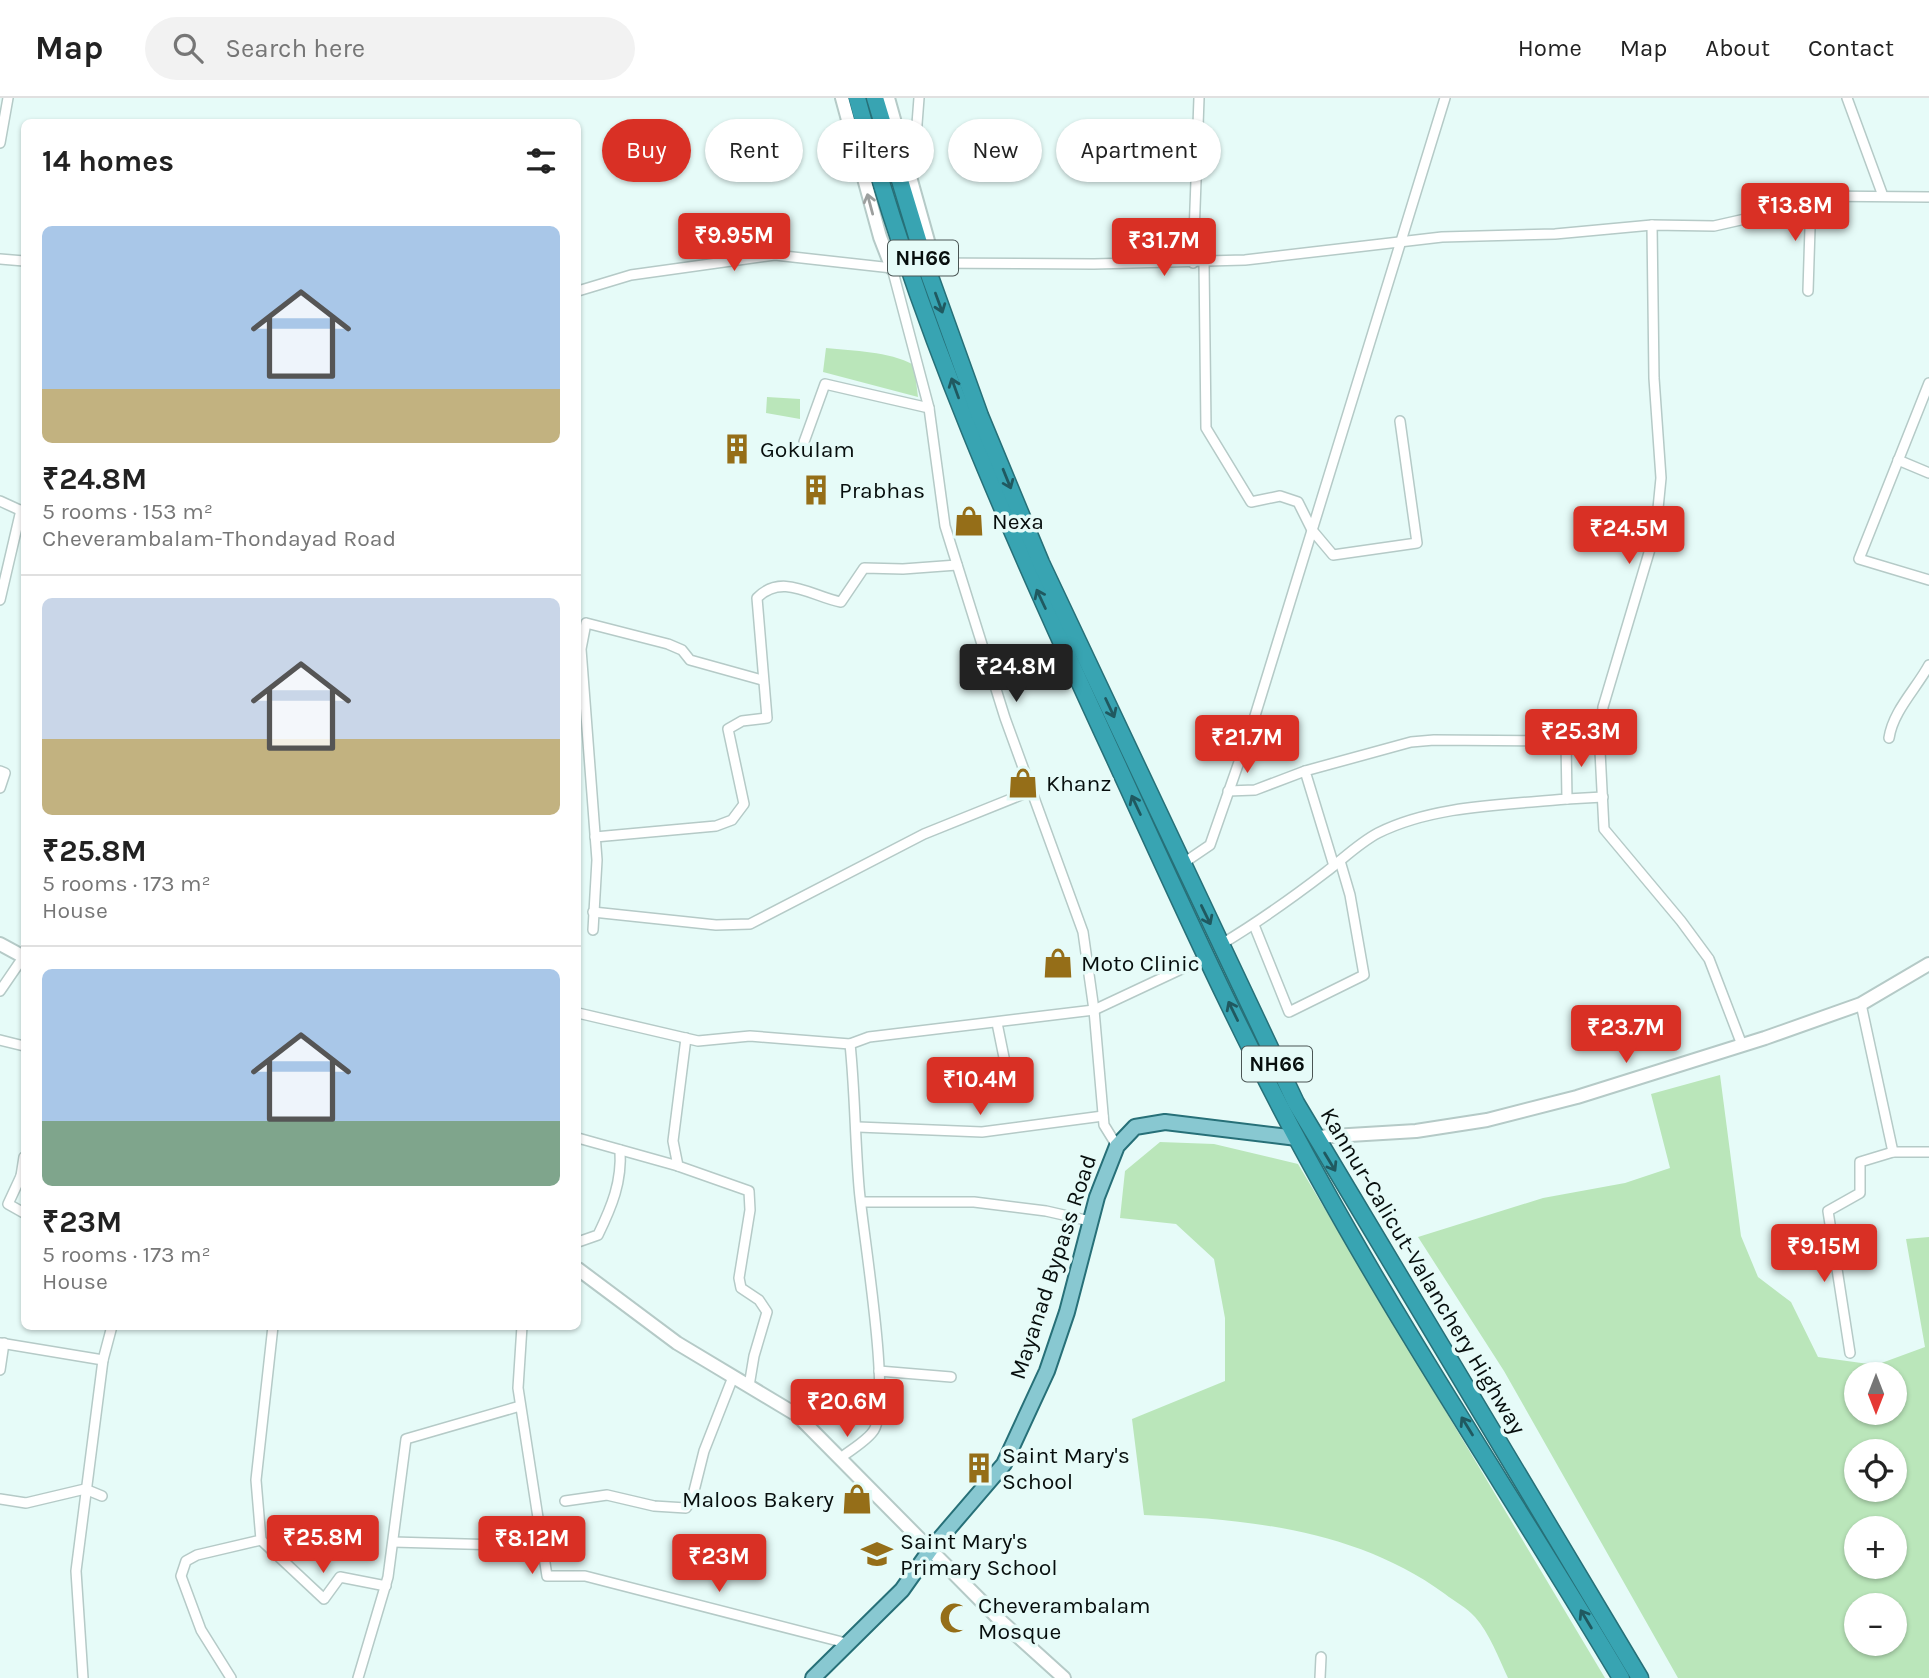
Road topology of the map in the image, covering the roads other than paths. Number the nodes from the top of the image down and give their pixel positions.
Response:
1 (8, 98) edge
2 (842, 98) edge
3 (856, 98) edge
4 (875, 98) edge
5 (888, 98) edge
6 (919, 98) edge
7 (1199, 98) edge
8 (1445, 98) edge
9 (1847, 98) edge
10 (894, 119) edge
11 (917, 119) edge
12 (0, 143) edge
13 (912, 182) edge
14 (1811, 196) junction
15 (1883, 196) junction
16 (1929, 197) edge
17 (1652, 225) junction
18 (1401, 241) junction
19 (0, 259) edge
20 (21, 261) edge
21 (1204, 262) junction
22 (925, 263) junction
23 (1193, 263) junction
24 (892, 268) junction
25 (581, 289) edge
26 (1808, 291) dead end
27 (1929, 383) edge
28 (929, 408) junction
29 (1400, 421) dead end
30 (804, 442) dead end
31 (1898, 460) junction
32 (1929, 473) edge
33 (0, 501) edge
34 (21, 510) edge
35 (21, 519) edge
36 (1312, 530) junction
37 (957, 565) junction
38 (1929, 580) edge
39 (0, 600) edge
40 (582, 622) edge
41 (581, 662) edge
42 (1929, 665) edge
43 (762, 680) junction
44 (1889, 738) dead end
45 (0, 771) edge
46 (1305, 771) junction
47 (0, 788) edge
48 (1031, 791) junction
49 (1228, 791) junction
50 (1603, 797) junction
51 (1567, 799) junction
52 (595, 837) junction
53 (1337, 863) junction
54 (1182, 864) junction
55 (593, 912) junction
56 (1254, 925) junction
57 (593, 930) dead end
58 (0, 944) edge
59 (1220, 945) junction
60 (21, 955) edge
61 (1207, 957) junction
62 (21, 961) edge
63 (1929, 964) edge
64 (0, 991) edge
65 (1861, 1004) junction
66 (1094, 1010) junction
67 (581, 1014) edge
68 (997, 1023) junction
69 (685, 1038) junction
70 (0, 1041) edge
71 (850, 1044) junction
72 (21, 1045) edge
73 (1742, 1045) junction
74 (1008, 1077) dead end
75 (1103, 1116) junction
76 (858, 1127) junction
77 (1316, 1137) junction
78 (1297, 1138) junction
79 (581, 1139) edge
80 (1117, 1146) junction
81 (620, 1150) junction
82 (1894, 1152) junction
83 (1929, 1152) edge
84 (678, 1166) junction
85 (21, 1178) edge
86 (862, 1202) junction
87 (4, 1203) edge
88 (21, 1212) edge
89 (1090, 1222) junction
90 (581, 1241) edge
91 (581, 1271) edge
92 (111, 1330) edge
93 (273, 1330) edge
94 (522, 1330) edge
95 (2, 1343) edge
96 (1850, 1353) dead end
97 (103, 1360) junction
98 (0, 1370) edge
99 (879, 1371) junction
100 (733, 1377) junction
101 (951, 1377) dead end
102 (749, 1386) junction
103 (520, 1406) junction
104 (842, 1457) junction
105 (85, 1489) junction
106 (102, 1496) dead end
107 (0, 1499) edge
108 (565, 1501) dead end
109 (261, 1540) junction
110 (393, 1542) junction
111 (541, 1546) junction
112 (931, 1549) junction
113 (386, 1586) junction
114 (841, 1648) junction
115 (1321, 1657) dead end
116 (822, 1675) edge
117 (83, 1678) edge
118 (231, 1678) edge
119 (358, 1678) edge
120 (1064, 1678) edge
121 (1321, 1678) edge
122 (1621, 1678) edge
123 (1640, 1678) edge

1 - 12 street
24 -> 2 street
61 -> 3 highway, Kannur-Calicut-Valanchery Highway / NH66
4 - 22 highway, Kannur-Calicut-Valanchery Highway / NH66
5 - 10 street
6 - 11 street
7 - 23 street
8 - 18 street
9 - 15 street
13 - 22 street
14 - 15 street
14 - 17 street
14 - 26 street
15 - 16 street
17 - 18 street
17 - 50 street
18 - 21 street
18 - 36 street
19 - 20 street
21 - 23 street
21 - 36 street
22 - 23 street
22 -> 54 highway, Kannur-Calicut-Valanchery Highway / NH66
24 - 25 street
24 - 28 street
27 - 31 street
28 - 30 street
28 - 37 street
29 - 36 street
31 - 32 street
31 - 38 street
33 - 34 street
35 - 39 street
36 - 49 street
37 - 43 street
37 - 48 street
40 - 43 street
41 - 52 street
42 - 44 street
43 - 52 street
45 - 47 street
46 - 49 street
46 - 51 street
46 - 53 street
48 - 55 street
48 - 66 street
49 - 54 street
50 - 51 street
50 - 73 street
51 - 53 street
52 - 55 street
53 - 56 street
53 - 56 street
54 -> 59 highway, Kannur-Calicut-Valanchery Highway / NH66
55 - 57 street
56 - 59 street
58 - 60 street
59 - 77 highway, Kannur-Calicut-Valanchery Highway / NH66
61 - 66 street
78 -> 61 highway, Kannur-Calicut-Valanchery Highway / NH66
62 - 64 street
63 - 65 street
65 - 73 street
65 - 82 street
66 - 68 street
66 - 75 street
67 - 69 street
68 - 71 street
68 - 74 street
69 - 71 street
69 - 84 street
70 - 72 street
71 - 76 street
73 - 77 street
75 - 76 street
75 - 80 street
76 - 86 street
77 -> 123 highway, Kannur-Calicut-Valanchery Highway / NH66
78 - 80 main road, Mayanad Bypass Road
122 -> 78 highway, Kannur-Calicut-Valanchery Highway / NH66
79 - 81 street
80 - 89 main road, Mayanad Bypass Road
81 - 84 street
81 - 90 street
82 - 83 street
82 - 96 street
84 - 102 street
85 - 87 street
86 - 89 street
86 - 99 street
87 - 88 street
89 - 112 main road, Mayanad Bypass Road
91 - 100 street
92 - 97 street
93 - 109 street
94 - 103 street
95 - 97 street
95 - 98 street
97 - 105 street
99 - 101 street
99 - 104 street
100 - 102 street
100 - 108 street
102 - 104 street
103 - 110 street
103 - 111 street
104 - 112 street
105 - 106 street
105 - 107 street
105 - 117 street
109 - 113 street
109 - 118 street
110 - 111 street
110 - 113 street
111 - 114 street
112 - 114 main road, Mayanad Bypass Road
112 - 120 street
113 - 119 street
114 - 116 main road, Mayanad Bypass Road
115 - 121 street

